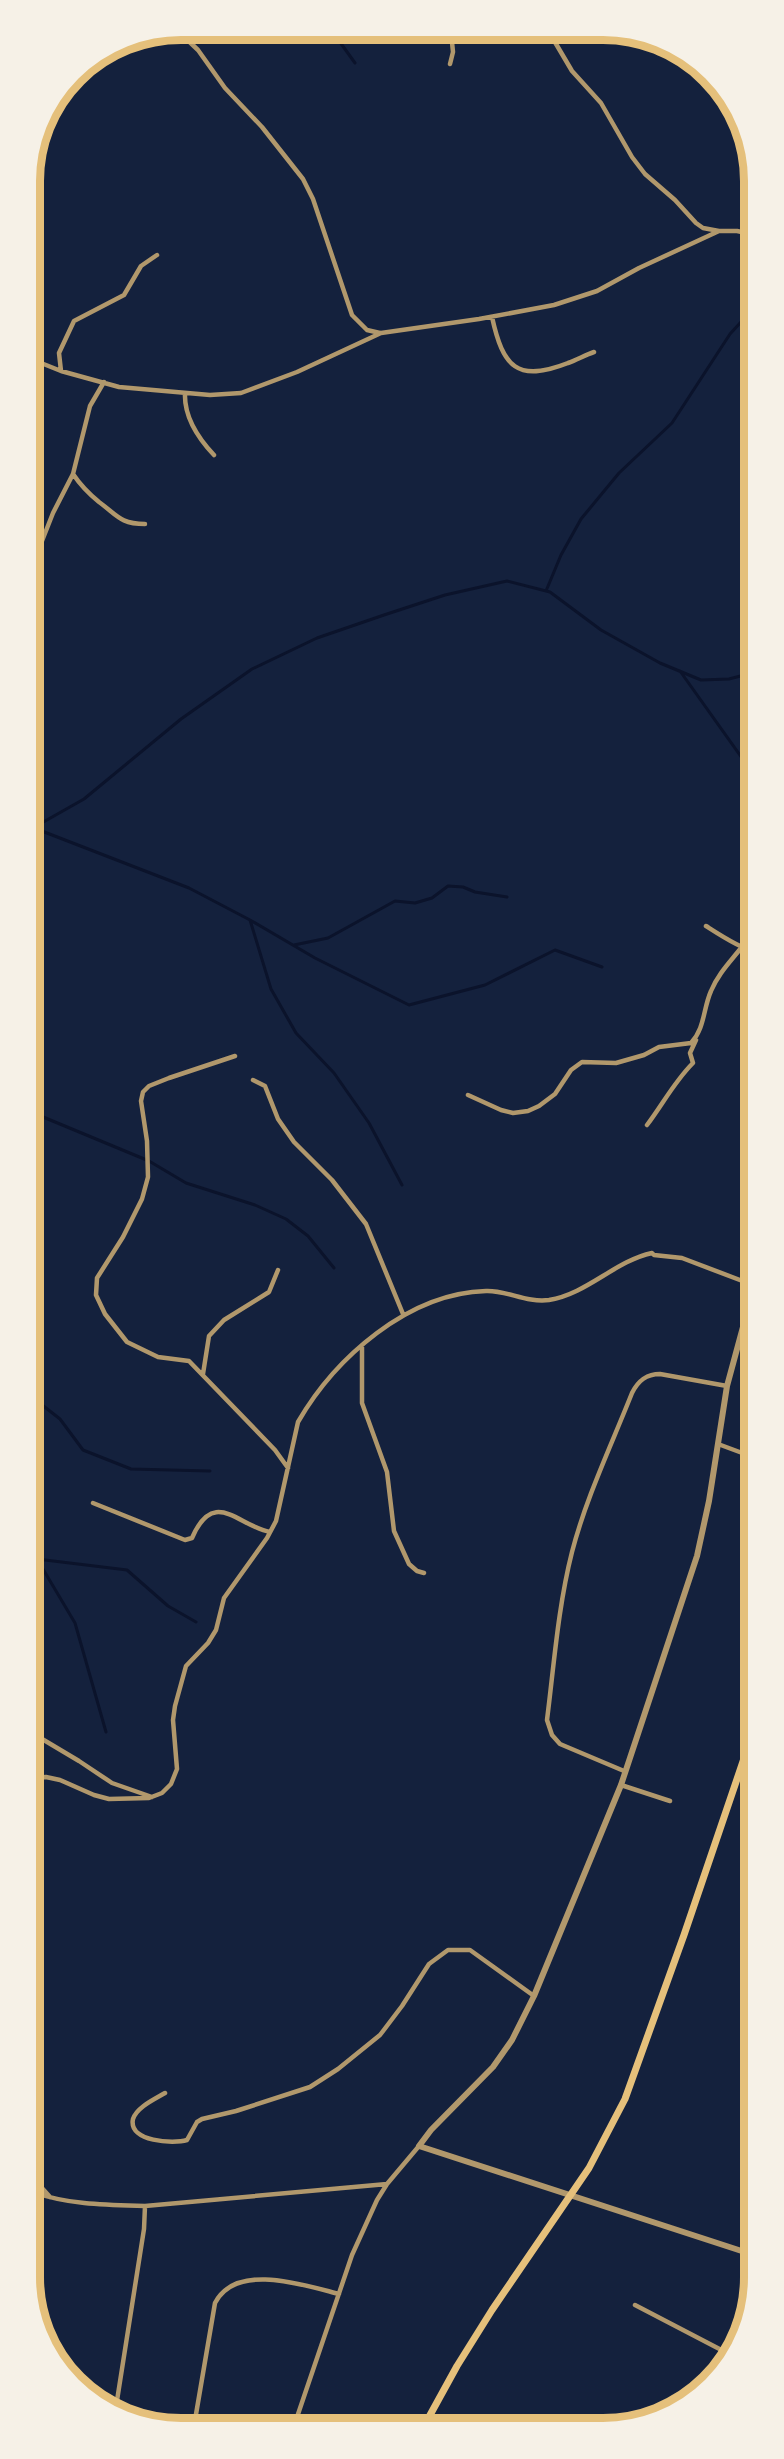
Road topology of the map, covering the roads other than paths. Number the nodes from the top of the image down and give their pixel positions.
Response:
1 (451, 40) edge
2 (554, 40) edge
3 (188, 41) edge
4 (450, 64) dead end
5 (719, 231) junction
6 (744, 232) edge
7 (157, 255) dead end
8 (492, 317) junction
9 (381, 333) junction
10 (594, 352) dead end
11 (41, 363) edge
12 (61, 371) junction
13 (104, 382) junction
14 (185, 393) junction
15 (214, 455) dead end
16 (74, 474) junction
17 (145, 524) dead end
18 (41, 544) edge
19 (706, 927) dead end
20 (741, 948) joint
21 (697, 1037) junction
22 (235, 1056) dead end
23 (253, 1080) dead end
24 (468, 1095) dead end
25 (647, 1125) dead end
26 (278, 1270) dead end
27 (743, 1281) edge
28 (403, 1314) junction
29 (743, 1325) edge
30 (362, 1345) junction
31 (203, 1374) junction
32 (727, 1386) junction
33 (718, 1444) junction
34 (743, 1453) edge
35 (288, 1468) junction
36 (93, 1503) dead end
37 (270, 1532) junction
38 (424, 1573) dead end
39 (40, 1738) edge
40 (743, 1761) edge
41 (624, 1771) junction
42 (40, 1777) edge
43 (621, 1785) junction
44 (152, 1797) junction
45 (670, 1801) dead end
46 (534, 1996) junction
47 (165, 2092) dead end
48 (418, 2146) junction
49 (387, 2184) junction
50 (40, 2186) edge
51 (40, 2195) edge
52 (571, 2197) junction
53 (52, 2199) junction
54 (145, 2206) junction
55 (743, 2251) edge
56 (339, 2294) junction
57 (635, 2305) dead end
58 (723, 2351) edge
59 (117, 2403) edge
60 (195, 2418) edge
61 (297, 2418) edge
62 (428, 2418) edge

1 - 4 street
2 - 5 street
3 - 9 street
5 - 6 street
5 - 8 street
7 - 12 street
8 - 9 street
8 - 10 street
9 - 14 street
11 - 12 street
12 - 13 street
13 - 14 street
13 - 16 street
14 - 15 street
16 - 17 street
16 - 18 street
19 - 20 street
20 - 21 street
21 - 24 street
21 - 25 street
22 - 31 street
23 - 28 street
26 - 31 street
27 - 28 street
28 - 30 street
29 - 32 street
30 - 35 street
30 - 38 street
31 - 35 street
32 - 33 street
32 - 41 street
33 - 34 street
33 - 41 street
35 - 37 street
36 - 37 street
37 - 44 street
39 - 44 street
40 - 52 main road
41 - 43 street
42 - 44 street
43 - 45 street
43 - 46 street
46 - 47 street
46 - 48 street
48 - 49 street
48 - 52 street
49 - 54 street
49 - 56 street
50 - 53 street
51 - 53 street
52 - 55 street
52 - 62 main road
53 - 54 street
54 - 59 street
56 - 60 street
56 - 61 street
57 - 58 street

